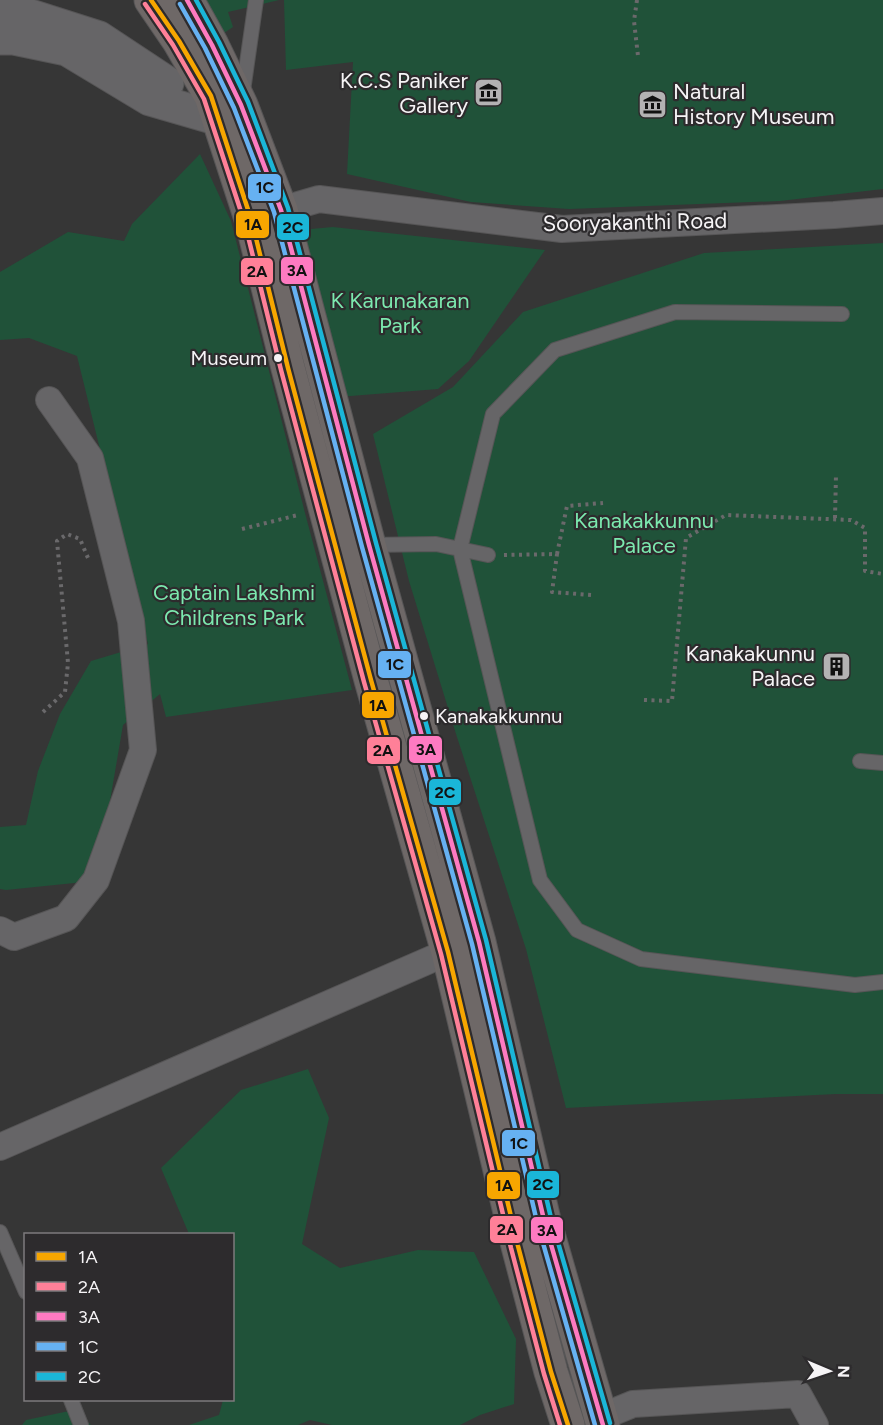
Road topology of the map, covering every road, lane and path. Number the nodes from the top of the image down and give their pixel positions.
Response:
1 (51, 0) edge
2 (151, 0) edge
3 (187, 0) edge
4 (256, 0) edge
5 (637, 0) edge
6 (11, 14) edge
7 (0, 38) edge
8 (638, 56) dead end
9 (223, 107) junction
10 (281, 210) junction
11 (883, 210) edge
12 (842, 314) dead end
13 (49, 400) dead end
14 (836, 476) dead end
15 (603, 503) dead end
16 (325, 509) junction
17 (835, 518) junction
18 (242, 530) dead end
19 (369, 545) junction
20 (460, 549) junction
21 (557, 554) junction
22 (488, 555) joint
23 (91, 568) dead end
24 (883, 574) edge
25 (591, 595) dead end
26 (644, 700) dead end
27 (43, 712) dead end
28 (860, 761) dead end
29 (883, 763) edge
30 (0, 930) edge
31 (448, 952) junction
32 (883, 982) edge
33 (0, 1147) edge
34 (0, 1232) edge
35 (24, 1287) edge
36 (71, 1401) edge
37 (602, 1421) edge
38 (81, 1425) edge
39 (567, 1425) edge
40 (815, 1425) edge

1 - 6 street
2 - 9 main road
3 - 9 main road
4 - 9 lane
5 - 8 path
6 - 9 street
7 - 9 street
9 - 10 main road
9 - 16 main road
10 - 11 street, Sooryakanthi Road
10 - 19 main road
12 - 20 lane
13 - 30 street
14 - 17 path
15 - 21 path
16 - 18 path
16 - 31 main road
17 - 24 path
17 - 26 path
19 - 20 lane
19 - 37 main road
20 - 22 lane
20 - 32 lane
21 - 22 path
21 - 25 path
23 - 27 path
28 - 29 lane
31 - 33 street
31 - 39 main road
34 - 35 lane
36 - 38 lane
37 - 40 street

